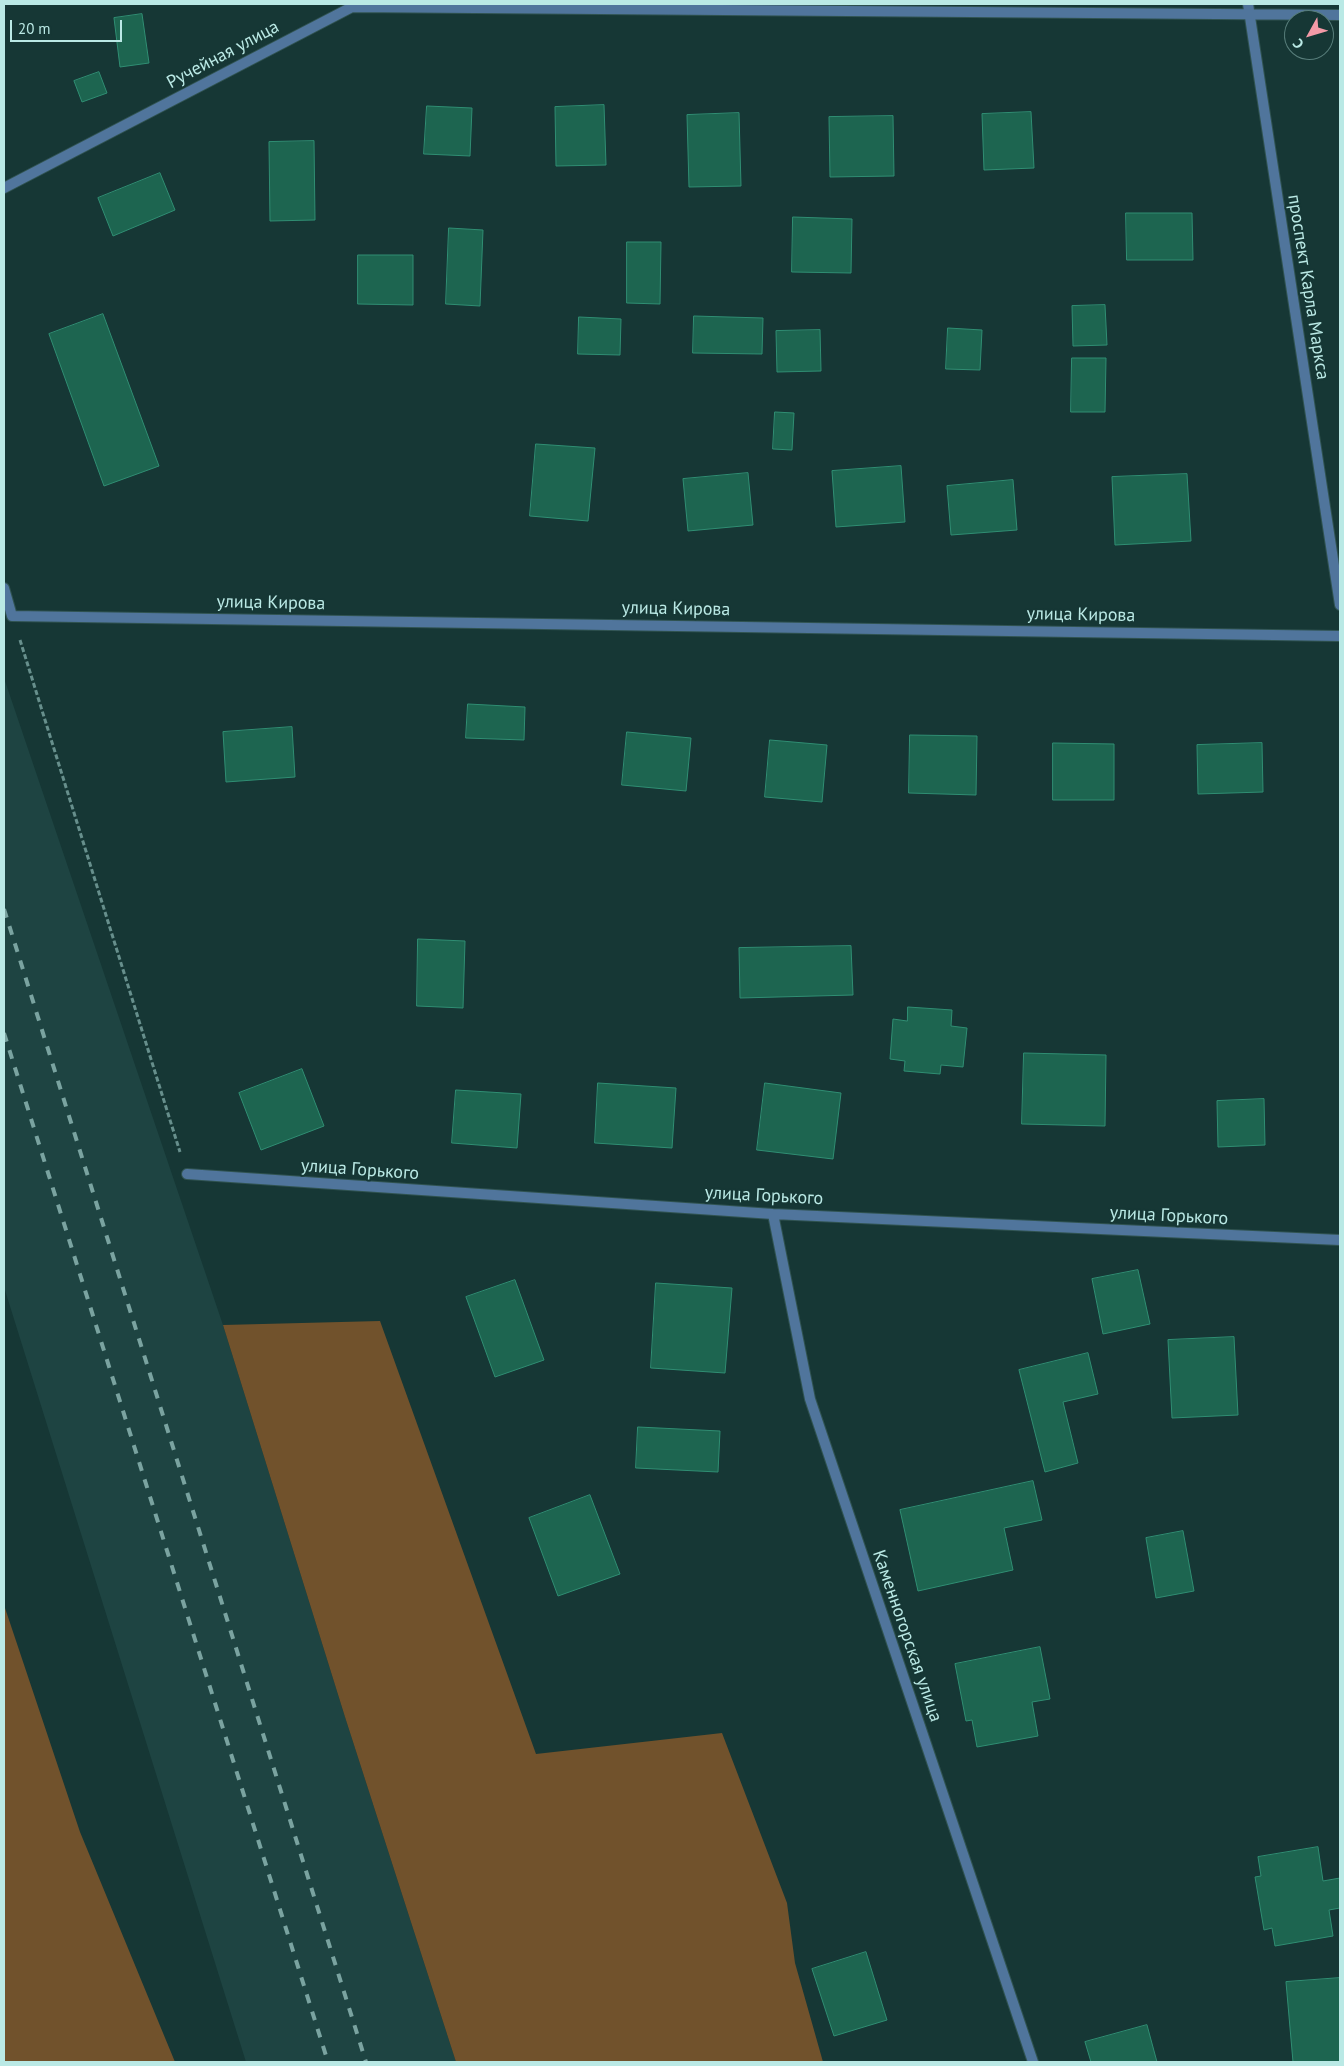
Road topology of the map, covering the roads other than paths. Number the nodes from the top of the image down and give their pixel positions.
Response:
1 (1248, 4) edge
2 (1249, 15) junction
3 (1340, 15) edge
4 (4, 188) edge
5 (4, 588) edge
6 (1340, 605) edge
7 (1340, 636) edge
8 (187, 1174) road end
9 (773, 1214) junction
10 (1340, 1240) edge
11 (1033, 2062) edge

1 - 2 street, проспект Карла Маркса
2 - 3 street, Ручейная улица
2 - 4 street, Ручейная улица
2 - 6 street, проспект Карла Маркса
5 - 7 street, улица Кирова
8 - 9 street, улица Горького
9 - 10 street, улица Горького
9 - 11 street, Каменногорская улица

